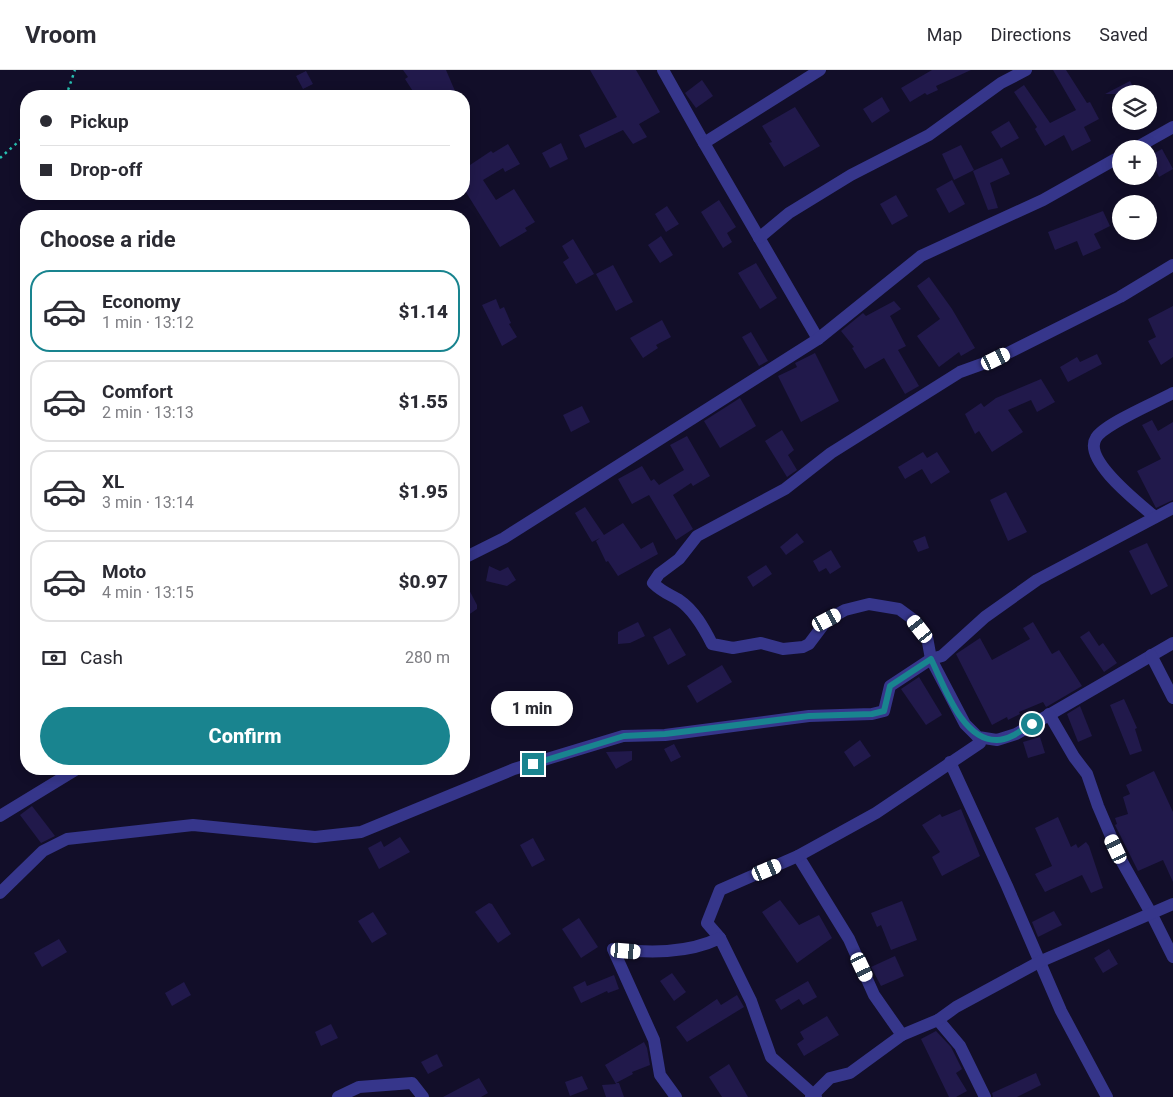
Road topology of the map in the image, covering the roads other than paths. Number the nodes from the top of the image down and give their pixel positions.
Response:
1 (664, 70) edge
2 (820, 70) edge
3 (1026, 70) edge
4 (1173, 127) edge
5 (1150, 140) edge
6 (704, 143) junction
7 (1112, 161) edge
8 (759, 238) junction
9 (1173, 265) edge
10 (818, 339) junction
11 (1173, 393) edge
12 (1173, 508) edge
13 (1155, 517) junction
14 (470, 555) edge
15 (1173, 643) edge
16 (1150, 655) junction
17 (931, 659) junction
18 (1173, 698) edge
19 (1049, 714) junction
20 (978, 736) junction
21 (950, 762) junction
22 (67, 775) edge
23 (0, 816) edge
24 (798, 856) junction
25 (0, 893) edge
26 (1173, 904) edge
27 (1152, 914) junction
28 (720, 938) junction
29 (1173, 957) edge
30 (1039, 962) junction
31 (938, 1020) junction
32 (902, 1035) junction
33 (814, 1096) edge
34 (338, 1097) edge
35 (423, 1097) edge
36 (676, 1097) edge
37 (985, 1097) edge
38 (1107, 1097) edge

1 - 6 street
2 - 6 street
3 - 8 street
4 - 5 street
6 - 8 street
7 - 10 street
8 - 10 street
9 - 17 street
10 - 14 street
11 - 13 street
12 - 13 street
13 - 17 street
15 - 16 street
16 - 18 street
16 - 19 street
17 - 20 street
17 - 25 street
19 - 20 street
19 - 27 street
20 - 21 street
21 - 24 street
21 - 30 street
22 - 23 street
24 - 28 street
24 - 32 street
26 - 27 street
27 - 29 street
27 - 30 street
28 - 33 street
28 - 36 street
30 - 31 street
30 - 38 street
31 - 32 street
31 - 37 street
32 - 33 street
34 - 35 street

